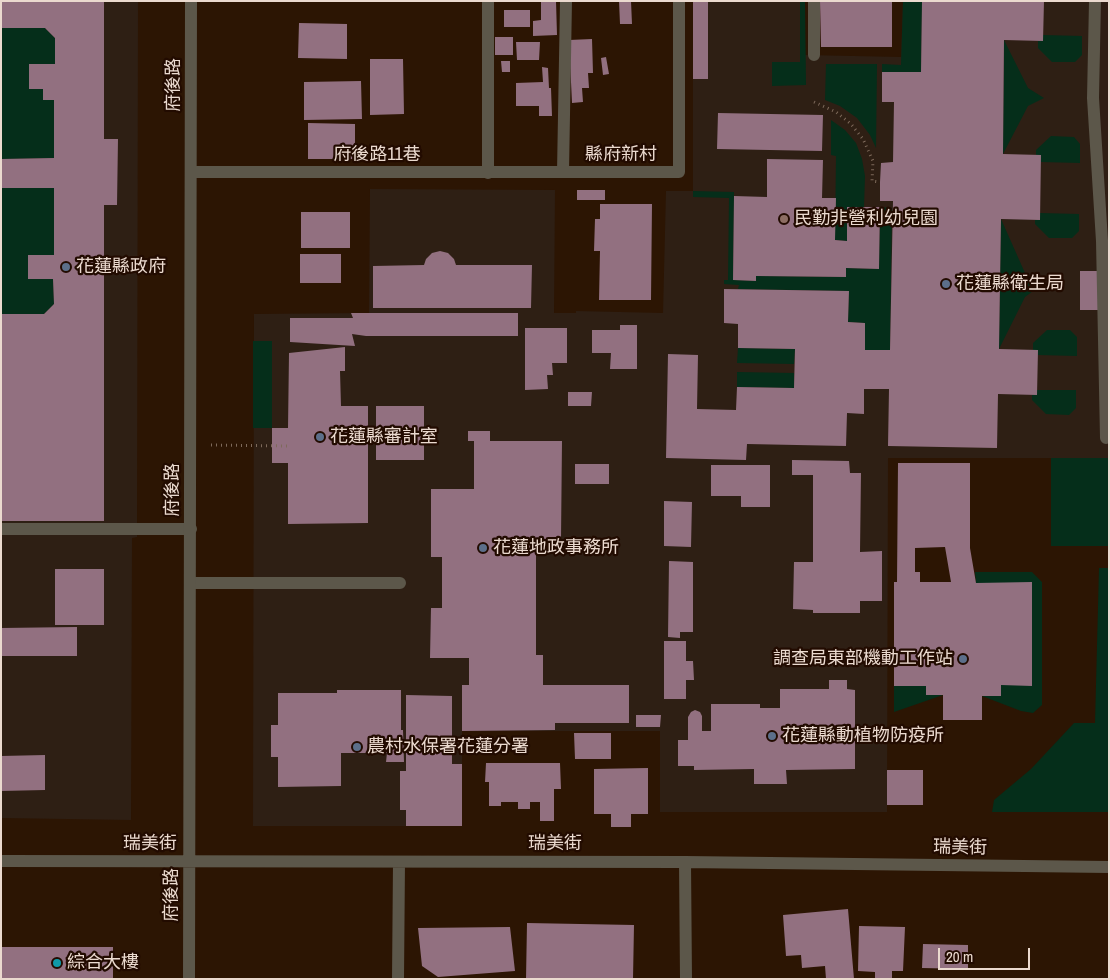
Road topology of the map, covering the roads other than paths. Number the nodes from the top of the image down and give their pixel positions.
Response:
1 (191, 1) edge
2 (488, 1) edge
3 (566, 1) edge
4 (679, 1) edge
5 (814, 1) edge
6 (1095, 1) edge
7 (814, 55) dead end
8 (191, 172) junction
9 (563, 172) junction
10 (488, 173) junction
11 (1104, 186) edge
12 (1106, 438) dead end
13 (1, 529) edge
14 (191, 530) junction
15 (190, 583) junction
16 (400, 583) dead end
17 (1, 861) edge
18 (190, 861) junction
19 (399, 862) junction
20 (684, 862) junction
21 (1109, 867) edge
22 (190, 979) edge
23 (398, 979) edge
24 (686, 979) edge

1 - 8 street, 府後路
2 - 10 street
3 - 9 street, 縣府新村
4 - 9 street, 縣府新村
5 - 7 street
6 - 11 street
8 - 10 street, 府後路11巷
8 - 14 street, 府後路
9 - 10 street, 府後路11巷
11 - 12 street
13 - 14 street
14 - 15 street, 府後路
15 - 16 street
15 - 18 street, 府後路
17 - 18 street, 瑞美街
18 - 19 street, 瑞美街
18 - 22 street, 府後路
19 - 20 street, 瑞美街
19 - 23 street
20 - 21 street, 瑞美街
20 - 24 street

